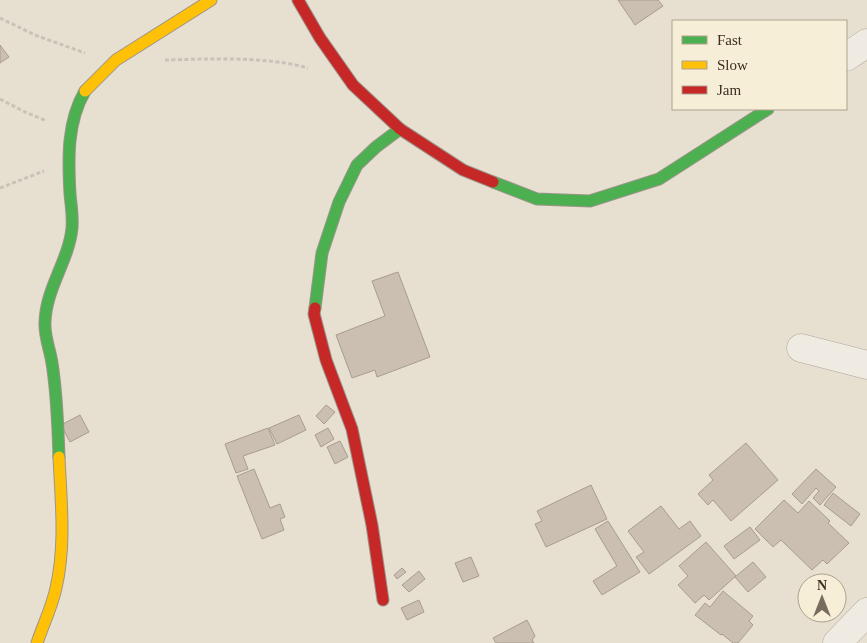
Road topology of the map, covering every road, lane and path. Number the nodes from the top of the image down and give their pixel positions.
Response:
1 (211, 0) edge
2 (298, 0) edge
3 (0, 18) edge
4 (867, 43) edge
5 (847, 56) edge
6 (116, 60) junction
7 (162, 61) dead end
8 (312, 70) dead end
9 (0, 99) edge
10 (766, 110) edge
11 (400, 129) junction
12 (71, 131) junction
13 (68, 161) junction
14 (0, 188) edge
15 (801, 348) dead end
16 (867, 365) edge
17 (383, 600) dead end
18 (867, 612) edge
19 (37, 643) edge
20 (837, 643) edge

1 - 6 street
2 - 11 street
3 - 6 path
4 - 5 street
6 - 12 street
7 - 8 path
9 - 12 path
10 - 11 street
11 - 17 street
12 - 13 street
13 - 14 path
13 - 19 street
15 - 16 street
18 - 20 street

